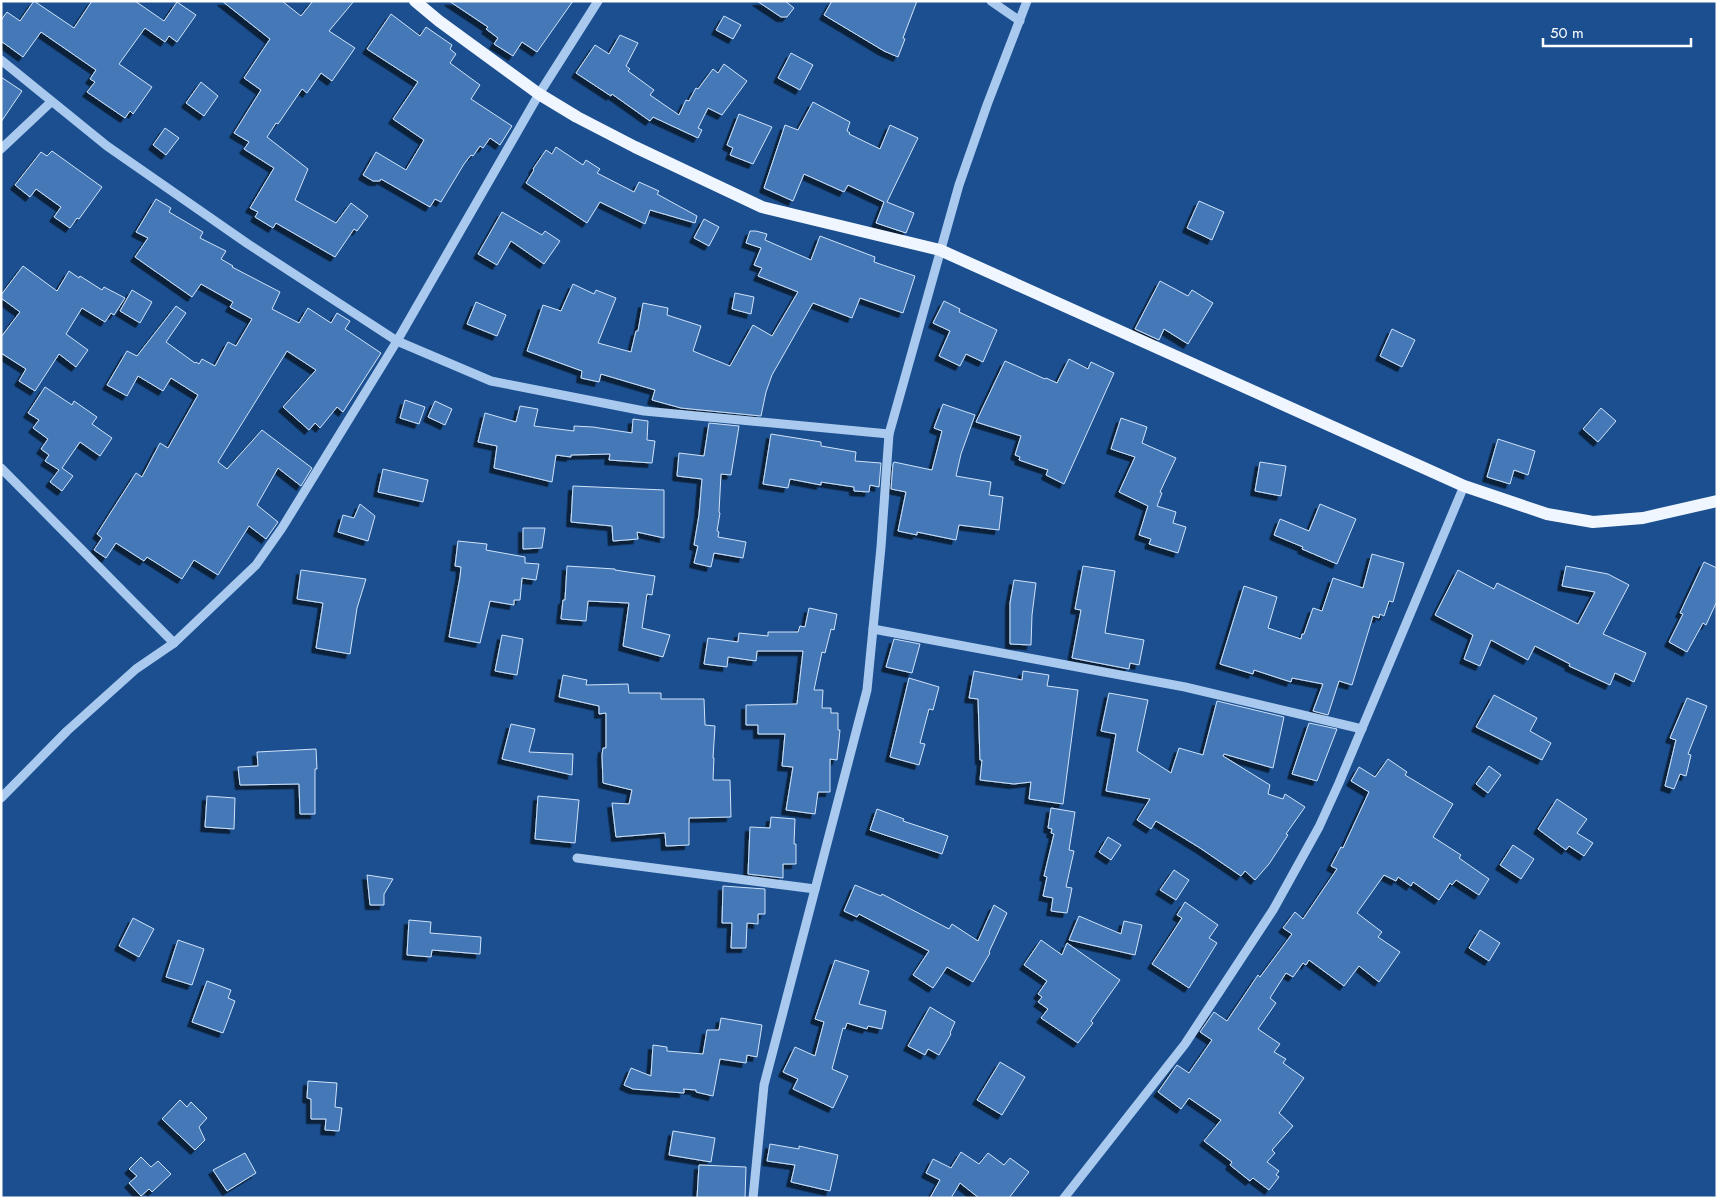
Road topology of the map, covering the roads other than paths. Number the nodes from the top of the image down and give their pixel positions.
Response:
1 (415, 1) edge
2 (598, 1) edge
3 (991, 1) edge
4 (1028, 1) edge
5 (1020, 20) junction
6 (1, 60) edge
7 (539, 94) junction
8 (51, 102) junction
9 (1, 149) edge
10 (940, 250) junction
11 (397, 341) junction
12 (888, 434) junction
13 (1, 468) edge
14 (1464, 486) junction
15 (1717, 501) edge
16 (874, 629) junction
17 (174, 643) junction
18 (1362, 729) junction
19 (1, 798) edge
20 (577, 858) dead end
21 (815, 889) junction
22 (753, 1198) edge
23 (1064, 1198) edge

1 - 7 main road
2 - 7 street
3 - 5 street
4 - 5 street
5 - 10 street
6 - 8 street
7 - 10 main road
7 - 11 street
8 - 9 street
8 - 11 street
10 - 12 street
10 - 14 main road
11 - 12 street
11 - 17 street
12 - 16 street
13 - 17 street
14 - 15 main road
14 - 18 street
16 - 18 street
16 - 21 street
17 - 19 street
18 - 23 street
20 - 21 street
21 - 22 street

